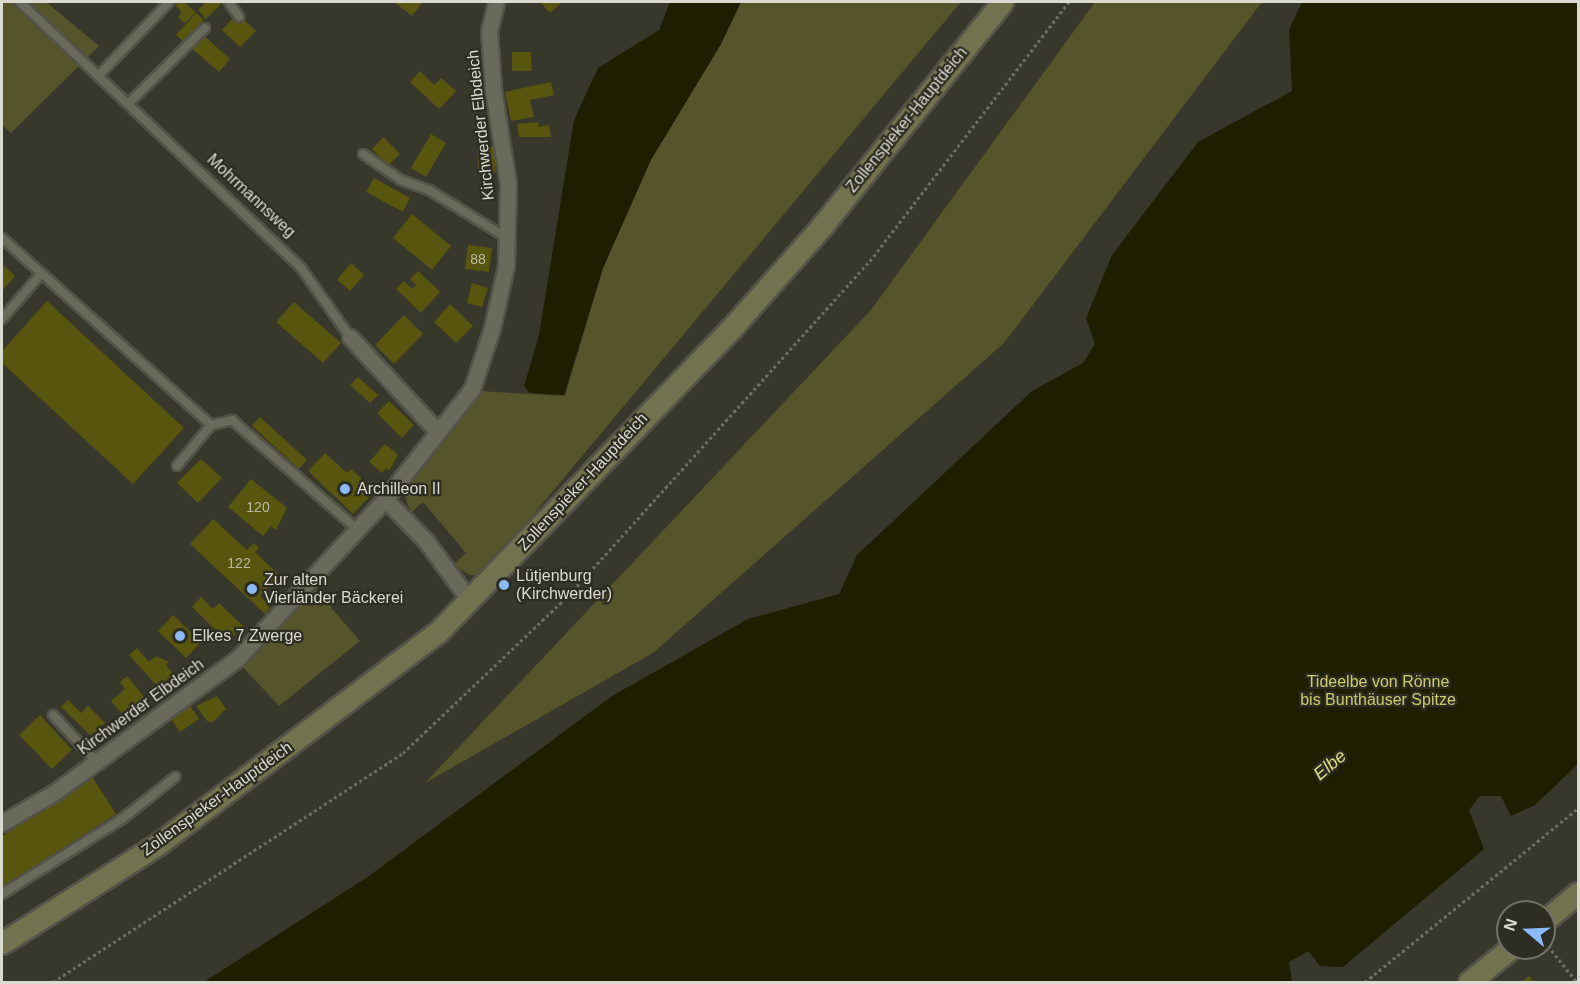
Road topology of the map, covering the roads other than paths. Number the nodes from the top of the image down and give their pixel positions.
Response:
1 (20, 2) edge
2 (170, 2) edge
3 (229, 2) edge
4 (496, 2) edge
5 (1002, 2) edge
6 (239, 17) dead end
7 (205, 28) dead end
8 (99, 76) junction
9 (128, 104) junction
10 (363, 154) dead end
11 (2, 238) edge
12 (507, 238) junction
13 (41, 274) junction
14 (2, 319) edge
15 (350, 337) joint
16 (211, 425) junction
17 (438, 432) junction
18 (177, 466) dead end
19 (385, 499) junction
20 (357, 529) junction
21 (470, 601) junction
22 (53, 715) dead end
23 (97, 762) junction
24 (175, 777) dead end
25 (2, 823) edge
26 (1578, 893) edge
27 (2, 894) edge
28 (1556, 911) edge
29 (2, 943) edge
30 (1496, 960) edge
31 (1469, 982) edge

1 - 8 lane, Mohrmannsweg
2 - 8 lane
3 - 6 lane
4 - 12 street, Kirchwerder Elbdeich
5 - 21 street, Zollenspieker-Hauptdeich
7 - 9 lane
8 - 9 lane, Mohrmannsweg
9 - 15 lane, Mohrmannsweg
10 - 12 lane
11 - 13 lane
12 - 17 street, Kirchwerder Elbdeich
13 - 14 lane
13 - 16 lane
15 - 17 street, Mohrmannsweg
16 - 18 lane
16 - 20 lane
17 - 19 street, Kirchwerder Elbdeich
19 - 20 street, Kirchwerder Elbdeich
19 - 21 street
20 - 23 street, Kirchwerder Elbdeich
21 - 29 street, Zollenspieker-Hauptdeich
22 - 23 lane
23 - 25 street, Kirchwerder Elbdeich
24 - 27 lane
26 - 28 street
30 - 31 street

